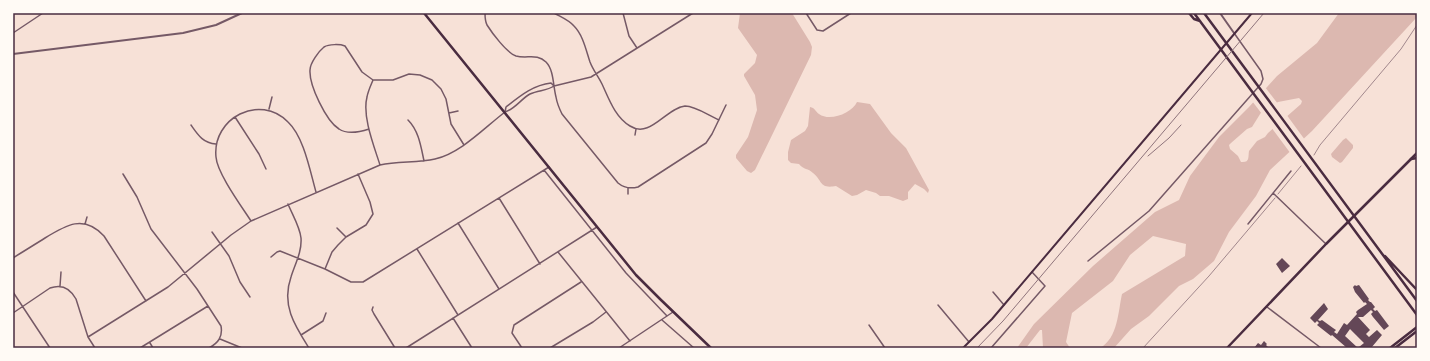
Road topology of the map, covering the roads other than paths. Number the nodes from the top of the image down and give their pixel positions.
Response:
1 (43, 13) edge
2 (242, 13) edge
3 (424, 13) edge
4 (485, 13) edge
5 (554, 13) edge
6 (623, 13) edge
7 (693, 13) edge
8 (806, 13) edge
9 (851, 13) edge
10 (1189, 13) edge
11 (1194, 13) edge
12 (1204, 13) edge
13 (1220, 13) edge
14 (1252, 13) edge
15 (1200, 20) junction
16 (13, 33) edge
17 (1234, 33) junction
18 (637, 48) junction
19 (13, 53) edge
20 (596, 74) junction
21 (373, 80) junction
22 (554, 86) junction
23 (272, 97) dead end
24 (726, 105) dead end
25 (269, 109) junction
26 (458, 111) dead end
27 (505, 112) junction
28 (449, 113) junction
29 (235, 116) junction
30 (408, 120) dead end
31 (719, 120) junction
32 (191, 125) dead end
33 (369, 129) junction
34 (636, 129) junction
35 (636, 135) dead end
36 (216, 144) junction
37 (464, 145) junction
38 (1417, 153) edge
39 (1411, 158) junction
40 (1417, 158) edge
41 (424, 161) junction
42 (380, 165) junction
43 (549, 167) junction
44 (266, 168) dead end
45 (544, 170) junction
46 (1291, 170) dead end
47 (124, 174) dead end
48 (358, 174) junction
49 (628, 188) junction
50 (316, 192) junction
51 (1273, 193) junction
52 (628, 194) dead end
53 (499, 198) junction
54 (288, 204) junction
55 (87, 217) dead end
56 (251, 221) junction
57 (458, 223) junction
58 (85, 224) junction
59 (1248, 224) dead end
60 (598, 227) junction
61 (337, 228) dead end
62 (592, 231) junction
63 (212, 232) dead end
64 (346, 237) junction
65 (220, 244) junction
66 (1326, 244) junction
67 (417, 249) junction
68 (1379, 250) junction
69 (558, 252) junction
70 (271, 257) dead end
71 (13, 258) edge
72 (298, 258) junction
73 (1088, 261) dead end
74 (540, 264) junction
75 (325, 268) junction
76 (61, 272) dead end
77 (1032, 272) junction
78 (185, 273) junction
79 (582, 281) junction
80 (60, 286) junction
81 (499, 289) junction
82 (1417, 290) edge
83 (13, 292) edge
84 (993, 292) dead end
85 (250, 297) dead end
86 (146, 301) junction
87 (1417, 301) edge
88 (208, 305) junction
89 (938, 305) dead end
90 (1004, 305) junction
91 (22, 306) junction
92 (373, 307) dead end
93 (1267, 307) junction
94 (606, 312) junction
95 (673, 312) junction
96 (13, 313) edge
97 (326, 313) dead end
98 (458, 315) junction
99 (1417, 315) edge
100 (667, 316) junction
101 (453, 318) junction
102 (662, 320) junction
103 (869, 325) dead end
104 (1417, 327) edge
105 (1417, 331) edge
106 (301, 335) junction
107 (88, 337) junction
108 (220, 339) junction
109 (630, 341) junction
110 (149, 342) junction
111 (969, 342) junction
112 (50, 348) edge
113 (95, 348) edge
114 (140, 348) edge
115 (153, 348) edge
116 (209, 348) edge
117 (242, 348) edge
118 (309, 348) edge
119 (395, 348) edge
120 (406, 348) edge
121 (472, 348) edge
122 (522, 348) edge
123 (550, 348) edge
124 (619, 348) edge
125 (694, 348) edge
126 (711, 348) edge
127 (885, 348) edge
128 (963, 348) edge
129 (991, 348) edge
130 (1227, 348) edge
131 (1321, 348) edge
132 (1390, 348) edge
133 (1395, 348) edge

1 - 16 street
2 - 19 street
3 - 27 main road
4 - 22 street
5 - 20 street
6 - 18 street
7 - 18 street
8 - 9 street
10 - 15 main road
11 - 15 main road
12 - 68 main road
13 - 17 street
14 - 17 main road
15 - 99 main road
17 - 73 street
17 - 77 main road
18 - 20 street
20 - 22 street
20 - 34 street
21 - 28 street
21 - 33 street
21 - 33 street
22 - 27 street
22 - 27 street
22 - 49 street
23 - 25 street
24 - 31 street
25 - 29 street
25 - 50 street
26 - 28 street
27 - 37 street
27 - 43 main road
28 - 37 street
29 - 36 street
29 - 44 street
30 - 41 street
31 - 34 street
31 - 49 street
32 - 36 street
33 - 42 street
34 - 35 street
36 - 56 street
37 - 41 street
38 - 39 main road
39 - 40 main road
39 - 66 main road
41 - 42 street
42 - 48 street
43 - 45 street
43 - 60 main road
45 - 53 street
45 - 62 street
46 - 51 street
47 - 78 street
48 - 50 street
48 - 64 street
49 - 52 street
50 - 54 street
51 - 59 street
51 - 66 street
53 - 57 street
53 - 74 street
54 - 56 street
54 - 72 street
55 - 58 street
56 - 65 street
57 - 67 street
57 - 81 street
58 - 71 street
58 - 86 street
60 - 62 street
60 - 95 main road
61 - 64 street
62 - 69 street
62 - 100 street
63 - 65 street
64 - 75 street
65 - 78 street
65 - 85 street
66 - 93 main road
67 - 75 street
67 - 98 street
68 - 82 main road
68 - 87 main road
69 - 74 street
69 - 79 street
70 - 72 street
72 - 75 street
72 - 106 street
74 - 81 street
76 - 80 street
77 - 90 main road
77 - 129 street
78 - 86 street
78 - 88 street
79 - 94 street
79 - 122 street
80 - 91 street
80 - 107 street
81 - 98 street
83 - 91 street
84 - 90 street
86 - 107 street
88 - 108 street
88 - 110 street
89 - 111 street
90 - 111 main road
91 - 96 street
91 - 112 street
92 - 119 street
93 - 130 main road
93 - 131 street
94 - 109 street
94 - 123 street
95 - 100 street
95 - 126 main road
97 - 106 street
98 - 101 street
100 - 102 street
101 - 120 street
101 - 121 street
102 - 109 street
102 - 125 street
103 - 127 street
104 - 132 main road
105 - 133 main road
106 - 118 street
107 - 113 street
108 - 116 street
108 - 117 street
109 - 124 street
110 - 114 street
110 - 115 street
111 - 128 main road

